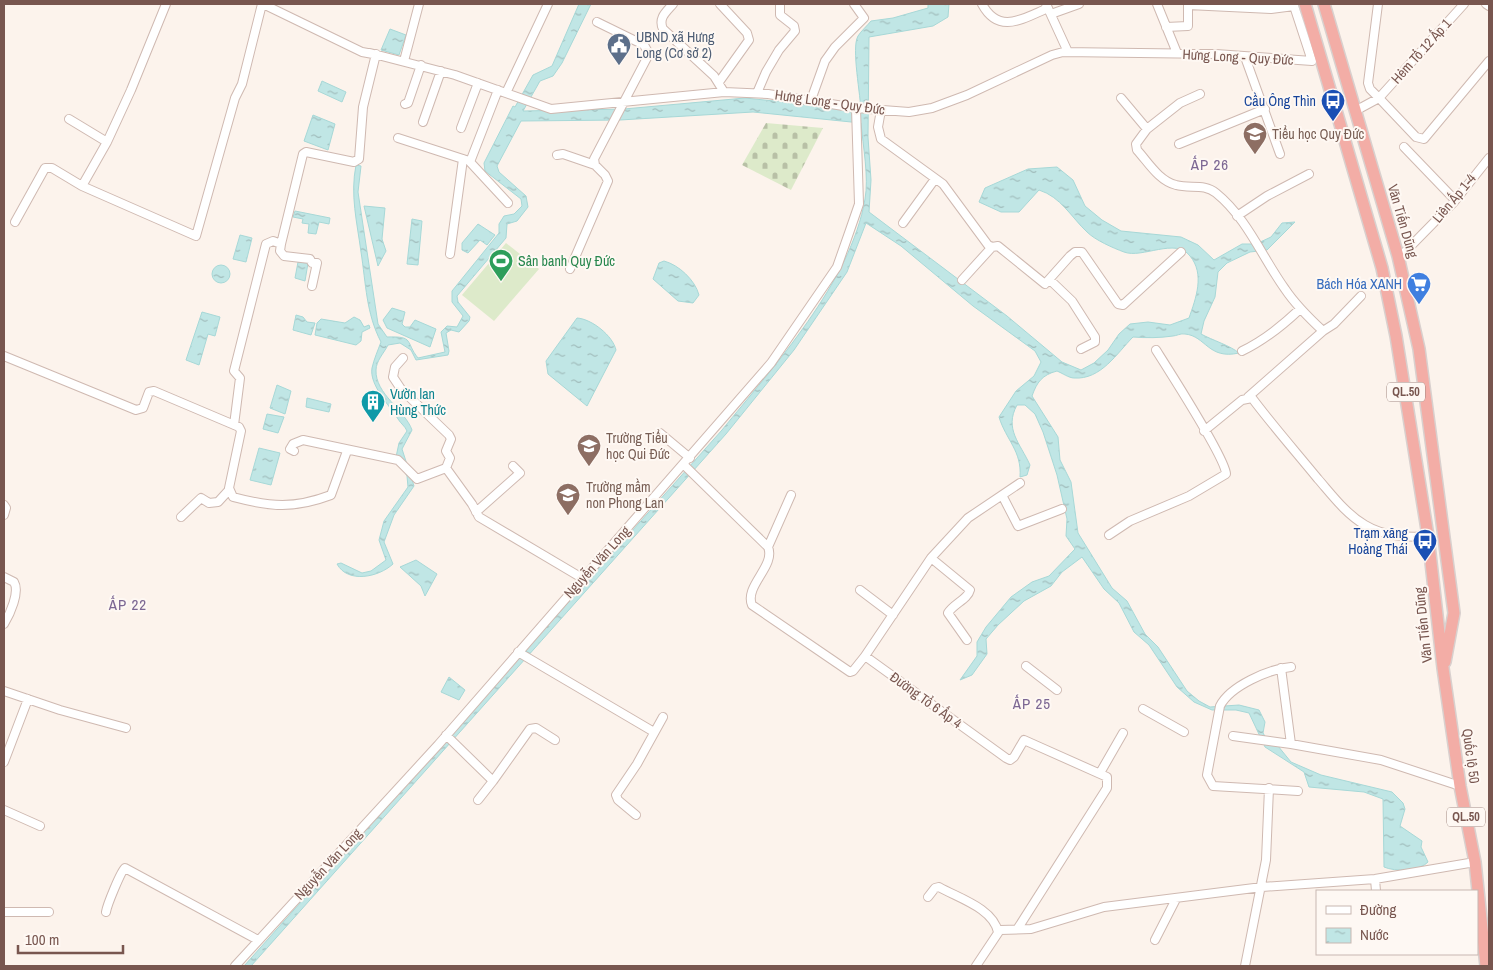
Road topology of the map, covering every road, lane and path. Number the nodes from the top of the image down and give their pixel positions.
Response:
1 (166, 4) edge
2 (263, 4) edge
3 (419, 4) edge
4 (548, 4) edge
5 (671, 4) edge
6 (720, 4) edge
7 (780, 4) edge
8 (854, 4) edge
9 (982, 4) edge
10 (1079, 4) edge
11 (1156, 4) edge
12 (1212, 4) edge
13 (1305, 4) edge
14 (1324, 4) edge
15 (1378, 4) edge
16 (1464, 4) edge
17 (1486, 4) edge
18 (1268, 6) edge
19 (1489, 6) edge
20 (1048, 9) edge
21 (597, 22) dead end
22 (1166, 27) junction
23 (1068, 52) junction
24 (1177, 53) junction
25 (373, 54) junction
26 (1245, 57) junction
27 (404, 61) junction
28 (1489, 61) edge
29 (421, 66) junction
30 (441, 71) junction
31 (719, 82) junction
32 (478, 83) junction
33 (502, 91) junction
34 (724, 92) junction
35 (757, 93) junction
36 (1200, 94) dead end
37 (1121, 98) dead end
38 (1379, 98) junction
39 (811, 100) junction
40 (622, 102) junction
41 (404, 104) dead end
42 (857, 108) junction
43 (1265, 109) junction
44 (881, 110) junction
45 (1355, 111) junction
46 (69, 119) dead end
47 (423, 122) dead end
48 (461, 128) dead end
49 (1147, 129) junction
50 (398, 138) dead end
51 (107, 142) junction
52 (1179, 144) dead end
53 (1404, 147) dead end
54 (1280, 154) dead end
55 (557, 155) dead end
56 (1489, 158) edge
57 (466, 161) junction
58 (594, 165) junction
59 (1309, 174) dead end
60 (935, 179) junction
61 (82, 186) junction
62 (1455, 200) junction
63 (508, 203) dead end
64 (1237, 216) junction
65 (15, 222) dead end
66 (903, 223) dead end
67 (281, 244) junction
68 (992, 247) junction
69 (1181, 252) dead end
70 (450, 254) dead end
71 (1398, 260) junction
72 (570, 269) dead end
73 (962, 280) dead end
74 (1050, 280) junction
75 (312, 286) dead end
76 (1361, 296) dead end
77 (1300, 309) junction
78 (1323, 331) junction
79 (1081, 349) dead end
80 (1156, 350) dead end
81 (1242, 351) dead end
82 (4, 356) edge
83 (403, 358) dead end
84 (1248, 398) junction
85 (234, 425) junction
86 (1204, 431) junction
87 (660, 433) dead end
88 (294, 451) dead end
89 (347, 451) junction
90 (690, 458) junction
91 (513, 466) dead end
92 (684, 466) junction
93 (446, 468) junction
94 (1020, 483) dead end
95 (229, 490) junction
96 (791, 495) dead end
97 (1002, 495) junction
98 (4, 505) edge
99 (1062, 510) dead end
100 (476, 512) junction
101 (4, 515) edge
102 (181, 517) dead end
103 (1109, 535) dead end
104 (1428, 536) junction
105 (768, 547) junction
106 (931, 558) junction
107 (4, 576) edge
108 (582, 578) junction
109 (860, 590) dead end
110 (893, 615) junction
111 (4, 624) edge
112 (967, 640) dead end
113 (518, 652) junction
114 (865, 656) junction
115 (1026, 666) dead end
116 (1291, 667) dead end
117 (1281, 668) junction
118 (1443, 668) junction
119 (1057, 690) dead end
120 (4, 691) edge
121 (28, 700) junction
122 (1142, 709) dead end
123 (663, 717) dead end
124 (126, 728) dead end
125 (654, 732) junction
126 (1184, 732) dead end
127 (1124, 733) dead end
128 (446, 736) junction
129 (1233, 736) dead end
130 (555, 740) dead end
131 (1291, 744) junction
132 (4, 762) edge
133 (1100, 773) junction
134 (493, 781) junction
135 (1460, 786) junction
136 (1269, 788) junction
137 (1298, 791) dead end
138 (478, 800) dead end
139 (4, 810) edge
140 (636, 815) dead end
141 (40, 826) dead end
142 (1475, 862) junction
143 (1375, 879) junction
144 (1262, 887) junction
145 (1376, 890) edge
146 (1478, 890) edge
147 (1478, 890) edge
148 (928, 898) dead end
149 (1176, 898) junction
150 (4, 912) edge
151 (49, 912) dead end
152 (106, 912) dead end
153 (1018, 928) junction
154 (998, 932) junction
155 (258, 940) junction
156 (1154, 940) dead end
157 (235, 966) edge
158 (976, 966) edge
159 (1245, 966) edge
160 (1486, 966) edge

1 - 51 street
2 - 25 street, Hưng Long - Quy Đức
2 - 61 street
3 - 27 street
4 - 33 street
5 - 31 street
6 - 31 street
7 - 35 street
8 - 39 street
9 - 20 street
10 - 20 street
11 - 22 street
12 - 18 street
12 - 22 street
13 - 104 highway, Văn Tiến Dũng / QL.50
14 - 45 highway, Văn Tiến Dũng / QL.50
15 - 38 street
16 - 38 street, Hẻm Tổ 12 Ấp 1
17 - 19 street
18 - 26 street, Hưng Long - Quy Đức
20 - 23 street
21 - 40 street
22 - 24 street
23 - 24 street, Hưng Long - Quy Đức
23 - 44 street, Hưng Long - Quy Đức
24 - 26 street, Hưng Long - Quy Đức
25 - 27 street, Hưng Long - Quy Đức
25 - 67 street
26 - 43 street
27 - 29 street, Hưng Long - Quy Đức
28 - 38 street
29 - 30 street, Hưng Long - Quy Đức
29 - 41 street
30 - 32 street, Hưng Long - Quy Đức
30 - 47 street
31 - 34 street
32 - 33 street, Hưng Long - Quy Đức
32 - 48 street
33 - 40 street, Hưng Long - Quy Đức
33 - 57 street
34 - 35 street, Hưng Long - Quy Đức
34 - 40 street, Hưng Long - Quy Đức
35 - 39 street, Hưng Long - Quy Đức
36 - 49 street
37 - 49 street
38 - 45 street, Hẻm Tổ 12 Ấp 1
39 - 42 street, Hưng Long - Quy Đức
40 - 58 street
42 - 44 street, Hưng Long - Quy Đức
42 - 90 street, Nguyễn Văn Long
43 - 52 street
43 - 54 street
44 - 60 street
45 - 71 highway, Văn Tiến Dũng / QL.50
46 - 51 street
49 - 64 street
50 - 57 street
51 - 61 street
53 - 62 street
55 - 58 street
56 - 62 street, Liên Ấp 1-4
57 - 63 street
57 - 70 street
58 - 72 street
59 - 64 street
60 - 66 street
60 - 68 street
61 - 65 street
62 - 71 street, Liên Ấp 1-4
64 - 77 street
67 - 75 street
67 - 85 street
68 - 73 street
68 - 74 street
69 - 74 street
71 - 118 highway, Văn Tiến Dũng / QL.50
74 - 79 street
76 - 78 street
77 - 78 street
77 - 81 street
78 - 84 street
80 - 86 street
82 - 85 street
83 - 93 street
84 - 86 street
84 - 104 street
85 - 95 street
86 - 103 street
87 - 90 street
88 - 89 street
89 - 93 street
89 - 95 street
90 - 92 street, Nguyễn Văn Long
91 - 100 street
92 - 105 street
92 - 108 street, Nguyễn Văn Long
93 - 100 street
94 - 97 street
95 - 102 street
96 - 105 street
97 - 99 street
97 - 106 street
98 - 101 street
100 - 108 street
104 - 118 highway, Văn Tiến Dũng / QL.50
105 - 114 street
106 - 110 street
106 - 112 street
107 - 111 street
108 - 113 street, Nguyễn Văn Long
109 - 110 street
110 - 114 street
113 - 125 street
113 - 128 street, Nguyễn Văn Long
114 - 133 street, Đường Tổ 6 Ấp 4
115 - 119 street
116 - 117 street
117 - 131 street
117 - 136 street
118 - 135 highway, Quốc lộ 50 / QL.50
120 - 121 street
121 - 124 street
121 - 132 street
122 - 126 street
123 - 125 street
125 - 140 street
127 - 133 street
128 - 134 street
128 - 155 street, Nguyễn Văn Long
129 - 131 street
130 - 134 street
131 - 135 street
133 - 153 street
134 - 138 street
135 - 142 highway, Quốc lộ 50 / QL.50
136 - 137 street
136 - 144 street
139 - 141 street
142 - 143 street
142 - 146 highway, Quốc lộ 50 / QL.50
143 - 144 street
143 - 145 street
144 - 149 street
144 - 159 street
147 - 160 highway, Quốc lộ 50 / QL.50
148 - 154 street
149 - 153 street
149 - 156 street
150 - 151 street
152 - 155 street
153 - 154 street
154 - 158 street
155 - 157 street, Nguyễn Văn Long

